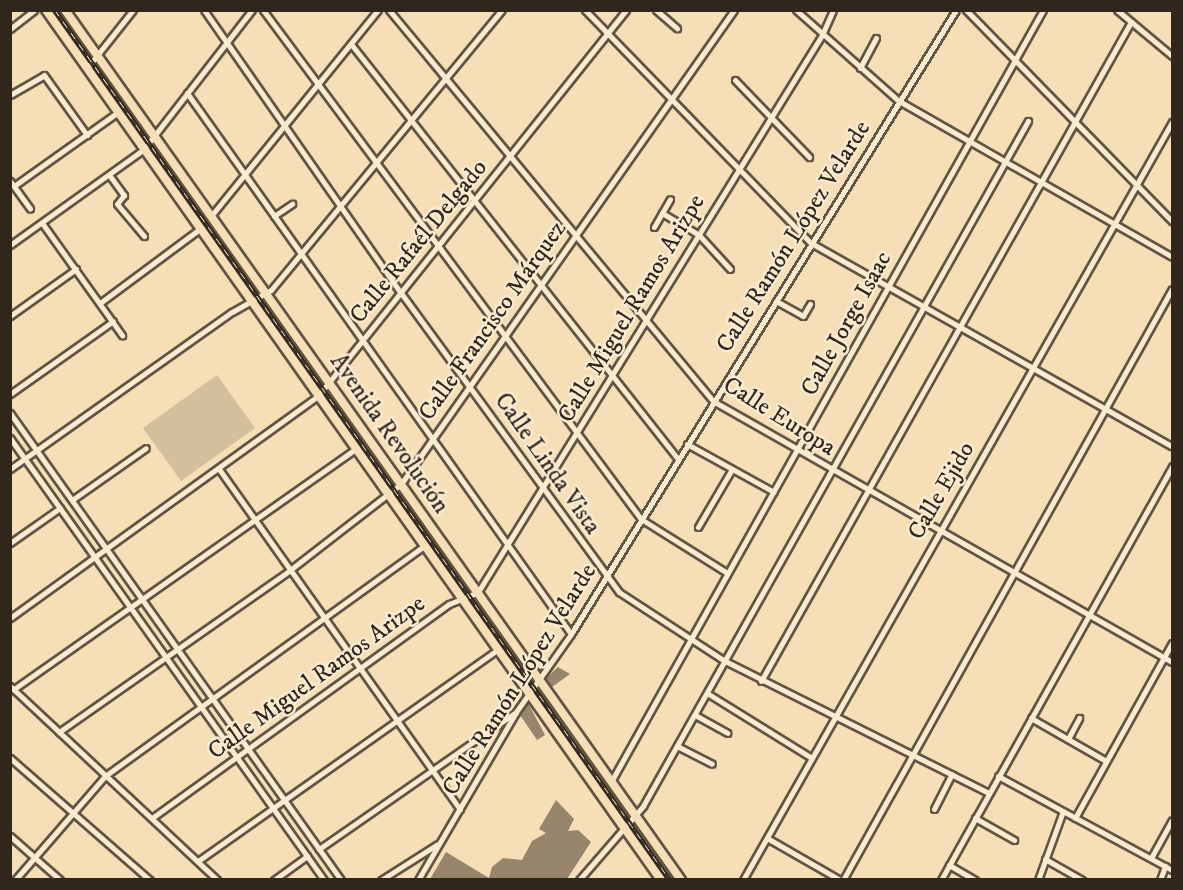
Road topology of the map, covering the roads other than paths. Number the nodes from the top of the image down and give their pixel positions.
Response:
1 (34, 10) edge
2 (46, 10) edge
3 (65, 10) edge
4 (133, 10) edge
5 (204, 10) edge
6 (252, 10) edge
7 (263, 10) edge
8 (378, 10) edge
9 (389, 10) edge
10 (501, 10) edge
11 (585, 10) edge
12 (626, 10) edge
13 (656, 10) edge
14 (734, 10) edge
15 (796, 10) edge
16 (833, 10) edge
17 (956, 10) edge
18 (966, 10) edge
19 (1043, 10) edge
20 (1117, 10) edge
21 (1131, 22) junction
22 (10, 28) edge
23 (677, 28) dead end
24 (608, 34) junction
25 (822, 35) junction
26 (876, 38) dead end
27 (226, 42) junction
28 (351, 44) junction
29 (97, 55) junction
30 (1173, 56) edge
31 (1015, 60) junction
32 (87, 68) junction
33 (861, 68) junction
34 (447, 80) junction
35 (735, 80) dead end
36 (318, 84) junction
37 (187, 93) junction
38 (10, 95) edge
39 (672, 99) junction
40 (898, 101) junction
41 (118, 112) junction
42 (771, 118) junction
43 (412, 121) junction
44 (1028, 121) dead end
45 (1076, 121) junction
46 (1173, 122) edge
47 (284, 124) junction
48 (87, 135) junction
49 (154, 136) junction
50 (970, 142) junction
51 (144, 149) junction
52 (511, 156) junction
53 (809, 157) dead end
54 (1006, 162) junction
55 (376, 163) junction
56 (739, 169) junction
57 (244, 174) junction
58 (110, 176) junction
59 (12, 183) edge
60 (1042, 183) junction
61 (1136, 184) junction
62 (670, 198) dead end
63 (475, 201) junction
64 (292, 204) dead end
65 (342, 205) junction
66 (30, 209) dead end
67 (662, 213) junction
68 (212, 216) junction
69 (274, 216) junction
70 (1173, 221) edge
71 (42, 223) junction
72 (1114, 223) junction
73 (654, 227) dead end
74 (201, 228) junction
75 (576, 235) junction
76 (699, 235) junction
77 (144, 236) dead end
78 (811, 243) junction
79 (10, 245) edge
80 (438, 247) junction
81 (302, 255) junction
82 (1173, 257) edge
83 (730, 269) dead end
84 (76, 270) junction
85 (540, 285) junction
86 (888, 286) junction
87 (1173, 289) edge
88 (264, 291) junction
89 (401, 293) junction
90 (251, 300) junction
91 (776, 301) junction
92 (100, 303) junction
93 (810, 304) dead end
94 (926, 307) junction
95 (10, 316) edge
96 (647, 320) junction
97 (113, 321) junction
98 (962, 327) junction
99 (122, 335) dead end
100 (504, 336) junction
101 (363, 341) junction
102 (1034, 367) junction
103 (612, 377) junction
104 (330, 383) junction
105 (469, 386) junction
106 (10, 394) edge
107 (318, 396) junction
108 (713, 401) junction
109 (1107, 409) junction
110 (10, 413) edge
111 (578, 434) junction
112 (10, 438) edge
113 (432, 439) junction
114 (687, 444) junction
115 (1173, 446) edge
116 (146, 448) dead end
117 (356, 449) junction
118 (37, 450) junction
119 (797, 451) junction
120 (25, 459) junction
121 (678, 459) junction
122 (1173, 466) edge
123 (732, 468) junction
124 (10, 469) edge
125 (219, 469) junction
126 (833, 471) junction
127 (401, 484) junction
128 (543, 490) junction
129 (869, 491) junction
130 (774, 492) junction
131 (389, 495) junction
132 (72, 500) junction
133 (60, 508) junction
134 (641, 519) junction
135 (255, 520) junction
136 (699, 527) dead end
137 (939, 531) junction
138 (10, 543) edge
139 (425, 545) junction
140 (506, 545) junction
141 (107, 549) junction
142 (95, 557) junction
143 (290, 570) junction
144 (728, 573) junction
145 (1015, 574) junction
146 (605, 578) junction
147 (478, 592) junction
148 (460, 597) junction
149 (142, 599) junction
150 (131, 607) junction
151 (1089, 615) junction
152 (10, 618) edge
153 (326, 620) junction
154 (571, 634) junction
155 (691, 640) junction
156 (1173, 642) edge
157 (178, 649) junction
158 (497, 650) junction
159 (166, 657) junction
160 (1164, 657) junction
161 (725, 661) junction
162 (1173, 662) edge
163 (361, 669) junction
164 (541, 681) junction
165 (761, 681) junction
166 (12, 688) edge
167 (707, 693) junction
168 (528, 698) junction
169 (213, 699) junction
170 (202, 707) junction
171 (516, 712) junction
172 (695, 715) junction
173 (835, 717) junction
174 (1031, 718) junction
175 (1079, 718) dead end
176 (397, 720) junction
177 (59, 732) junction
178 (727, 733) dead end
179 (1068, 739) junction
180 (677, 746) junction
181 (248, 749) junction
182 (913, 754) junction
183 (237, 757) junction
184 (10, 758) edge
185 (812, 758) junction
186 (1106, 761) junction
187 (712, 764) dead end
188 (432, 770) junction
189 (952, 774) junction
190 (105, 776) junction
191 (999, 776) junction
192 (612, 780) junction
193 (989, 793) junction
194 (284, 799) junction
195 (272, 807) junction
196 (460, 809) junction
197 (934, 809) dead end
198 (1063, 811) junction
199 (73, 813) junction
200 (636, 816) junction
201 (152, 818) junction
202 (975, 818) junction
203 (1075, 818) junction
204 (1173, 820) edge
205 (624, 827) junction
206 (10, 836) edge
207 (767, 838) junction
208 (1014, 840) dead end
209 (439, 844) junction
210 (319, 849) junction
211 (307, 856) junction
212 (35, 857) junction
213 (1151, 858) junction
214 (1045, 859) junction
215 (198, 861) junction
216 (949, 865) junction
217 (1165, 866) junction
218 (1173, 870) edge
219 (15, 879) edge
220 (60, 879) edge
221 (150, 879) edge
222 (217, 879) edge
223 (274, 879) edge
224 (324, 879) edge
225 (341, 879) edge
226 (381, 879) edge
227 (417, 879) edge
228 (579, 879) edge
229 (661, 879) edge
230 (681, 879) edge
231 (743, 879) edge
232 (842, 879) edge
233 (941, 879) edge
234 (975, 879) edge
235 (1038, 879) edge
236 (1082, 879) edge
237 (1160, 879) edge

1 - 22 street
2 - 32 main road, Avenida Revolución
3 - 29 main road, Avenida Revolución
4 - 29 street
5 - 27 street, Calle Linda Vista
6 - 27 street
7 - 36 street
8 - 28 street
9 - 34 street, Calle Europa
10 - 34 street
11 - 24 street
12 - 24 street, Calle Rafaél Delgado
13 - 23 street
14 - 39 street, Calle Francisco Márquez
15 - 25 street
16 - 25 street, Calle Miguel Ramos Arizpe
17 - 40 street, Calle Ramón López Velarde
18 - 31 street
19 - 31 street, Calle Jorge Isaac
20 - 21 street
21 - 30 street
21 - 45 street
24 - 39 street
24 - 52 street, Calle Rafaél Delgado
25 - 33 street
25 - 42 street, Calle Miguel Ramos Arizpe
26 - 33 street
27 - 37 street
27 - 47 street, Calle Linda Vista
28 - 36 street
28 - 43 street
29 - 32 street
29 - 49 main road, Avenida Revolución
31 - 45 street
31 - 50 street, Calle Jorge Isaac
32 - 41 main road, Avenida Revolución
33 - 40 street
34 - 43 street
34 - 52 street, Calle Europa
35 - 42 street
36 - 47 street
36 - 55 street
37 - 49 street
37 - 57 street
38 - 48 street
39 - 56 street
39 - 75 street, Calle Francisco Márquez
40 - 50 street
40 - 78 street, Calle Ramón López Velarde
41 - 48 street
41 - 51 main road, Avenida Revolución
42 - 53 street
42 - 56 street, Calle Miguel Ramos Arizpe
43 - 55 street
43 - 63 street
44 - 54 street
45 - 60 street
45 - 61 street
46 - 61 street, Calle Ejido
47 - 57 street
47 - 65 street, Calle Linda Vista
48 - 59 street
49 - 51 street
49 - 68 main road, Avenida Revolución
50 - 54 street
50 - 86 street, Calle Jorge Isaac
51 - 58 street
51 - 74 main road, Avenida Revolución
52 - 63 street, Calle Rafaél Delgado
52 - 75 street, Calle Europa
54 - 60 street
54 - 94 street
55 - 65 street
55 - 80 street
56 - 76 street, Calle Miguel Ramos Arizpe
56 - 78 street
57 - 68 street
57 - 69 street
58 - 71 street
58 - 77 street
59 - 66 street
60 - 72 street
60 - 98 street
61 - 70 street
61 - 72 street, Calle Ejido
62 - 67 street
63 - 80 street, Calle Rafaél Delgado
63 - 85 street
64 - 69 street
65 - 81 street
65 - 89 street, Calle Linda Vista
67 - 73 street
67 - 76 street
68 - 88 main road, Avenida Revolución
69 - 81 street
71 - 79 street
71 - 84 street
72 - 82 street
72 - 102 street, Calle Ejido
74 - 90 main road, Avenida Revolución
74 - 92 street
75 - 85 street, Calle Francisco Márquez
75 - 96 street, Calle Europa
76 - 83 street
76 - 96 street, Calle Miguel Ramos Arizpe
78 - 86 street
78 - 91 street, Calle Ramón López Velarde
80 - 89 street, Calle Rafaél Delgado
80 - 100 street
81 - 88 street
81 - 101 street
84 - 92 street
84 - 95 street
85 - 100 street, Calle Francisco Márquez
85 - 103 street
86 - 94 street
86 - 119 street, Calle Jorge Isaac
87 - 109 street
88 - 90 street
88 - 104 main road, Avenida Revolución
89 - 101 street, Calle Rafaél Delgado
89 - 105 street, Calle Linda Vista
90 - 107 main road, Avenida Revolución
90 - 118 street
91 - 93 street
91 - 108 street, Calle Ramón López Velarde
92 - 97 street
94 - 98 street
94 - 126 street
96 - 103 street, Calle Miguel Ramos Arizpe
96 - 108 street, Calle Europa
97 - 99 street
97 - 106 street
98 - 102 street
98 - 129 street
100 - 105 street, Calle Francisco Márquez
100 - 111 street
101 - 104 street, Calle Rafaél Delgado
101 - 113 street
102 - 109 street
102 - 137 street, Calle Ejido
103 - 111 street, Calle Miguel Ramos Arizpe
103 - 121 street
104 - 107 street, Calle Rafaél Delgado
104 - 127 main road, Avenida Revolución
105 - 113 street, Calle Francisco Márquez
105 - 128 street, Calle Linda Vista
107 - 117 main road, Avenida Revolución
107 - 125 street, Calle Rafaél Delgado
108 - 114 street, Calle Ramón López Velarde
108 - 119 street, Calle Europa
109 - 115 street
109 - 145 street
110 - 118 street
111 - 128 street, Calle Miguel Ramos Arizpe
111 - 134 street
112 - 120 street
113 - 127 street, Calle Francisco Márquez
113 - 140 street
114 - 121 street, Calle Ramón López Velarde
114 - 123 street
116 - 132 street
117 - 131 main road, Avenida Revolución
117 - 135 street
118 - 120 street
118 - 132 street
119 - 126 street, Calle Europa
119 - 130 street, Calle Jorge Isaac
120 - 124 street
120 - 133 street
121 - 134 street, Calle Ramón López Velarde
122 - 151 street
123 - 130 street
123 - 136 street
125 - 135 street
125 - 141 street, Calle Rafaél Delgado
126 - 129 street, Calle Europa
126 - 161 street
127 - 131 street, Calle Francisco Márquez
127 - 147 main road, Avenida Revolución
128 - 140 street, Calle Miguel Ramos Arizpe
128 - 146 street, Calle Linda Vista
129 - 137 street, Calle Europa
129 - 165 street
130 - 144 street, Calle Jorge Isaac
131 - 139 main road, Avenida Revolución
131 - 143 street, Calle Francisco Márquez
132 - 141 street
133 - 138 street
133 - 142 street
134 - 144 street
134 - 146 street, Calle Ramón López Velarde
135 - 143 street
135 - 149 street
137 - 145 street, Calle Europa
137 - 173 street, Calle Ejido
139 - 148 main road, Avenida Revolución
139 - 153 street
140 - 147 street, Calle Miguel Ramos Arizpe
140 - 154 street
141 - 142 street, Calle Rafaél Delgado
141 - 149 street
142 - 150 street
142 - 152 street, Calle Rafaél Delgado
143 - 153 street
143 - 157 street, Calle Francisco Márquez
144 - 155 street, Calle Jorge Isaac
145 - 151 street, Calle Europa
145 - 182 street
146 - 154 street, Calle Ramón López Velarde
146 - 155 street, Calle Linda Vista
147 - 148 street, Calle Miguel Ramos Arizpe
147 - 164 main road, Avenida Revolución
148 - 158 main road, Avenida Revolución
148 - 163 street, Calle Miguel Ramos Arizpe
149 - 150 street
149 - 157 street
150 - 159 street
150 - 166 street
151 - 160 street, Calle Europa
151 - 174 street
153 - 163 street
153 - 169 street
154 - 164 street, Calle Ramón López Velarde
155 - 161 street, Calle Linda Vista
155 - 192 street, Calle Jorge Isaac
156 - 160 street
157 - 159 street, Calle Francisco Márquez
157 - 169 street
158 - 168 main road, Avenida Revolución
158 - 176 street
159 - 170 street
159 - 177 street, Calle Francisco Márquez
160 - 162 street, Calle Europa
160 - 186 street
161 - 165 street, Calle Linda Vista
161 - 167 street
163 - 176 street
163 - 181 street, Calle Miguel Ramos Arizpe
164 - 168 street, Calle Ramón López Velarde
164 - 192 main road, Avenida Revolución
165 - 173 street, Calle Linda Vista
166 - 177 street
167 - 172 street
167 - 185 street
168 - 171 street, Calle Ramón López Velarde
168 - 205 main road, Avenida Revolución
169 - 170 street
169 - 181 street
170 - 183 street
170 - 190 street
171 - 188 street
171 - 196 street, Calle Ramón López Velarde
172 - 178 street
172 - 180 street
173 - 182 street, Calle Linda Vista
173 - 185 street, Calle Ejido
174 - 179 street
174 - 191 street
175 - 179 street
176 - 188 street
176 - 194 street
177 - 190 street
179 - 186 street
180 - 187 street
180 - 200 street
181 - 183 street, Calle Miguel Ramos Arizpe
181 - 194 street
182 - 189 street, Calle Linda Vista
182 - 232 street
183 - 195 street
183 - 201 street, Calle Miguel Ramos Arizpe
184 - 199 street
185 - 207 street, Calle Ejido
186 - 203 street
188 - 196 street
188 - 210 street
189 - 193 street, Calle Linda Vista
189 - 197 street
190 - 199 street
190 - 201 street
191 - 193 street
191 - 198 street
192 - 200 main road, Avenida Revolución
193 - 202 street
194 - 195 street
194 - 210 street
195 - 211 street
195 - 215 street
196 - 209 street, Calle Ramón López Velarde
198 - 203 street
198 - 214 street
199 - 212 street
199 - 221 street
200 - 205 street
200 - 230 main road, Avenida Revolución
201 - 215 street
202 - 208 street
202 - 216 street
203 - 213 street
204 - 213 street
205 - 228 street
205 - 229 main road, Avenida Revolución
206 - 212 street
207 - 231 street, Calle Ejido
207 - 232 street
209 - 226 street
209 - 227 street, Calle Ramón López Velarde
210 - 225 street
211 - 223 street
211 - 224 street
212 - 219 street
212 - 220 street
213 - 217 street
214 - 235 street
214 - 236 street
215 - 222 street
216 - 233 street
216 - 234 street
217 - 218 street
217 - 237 street

